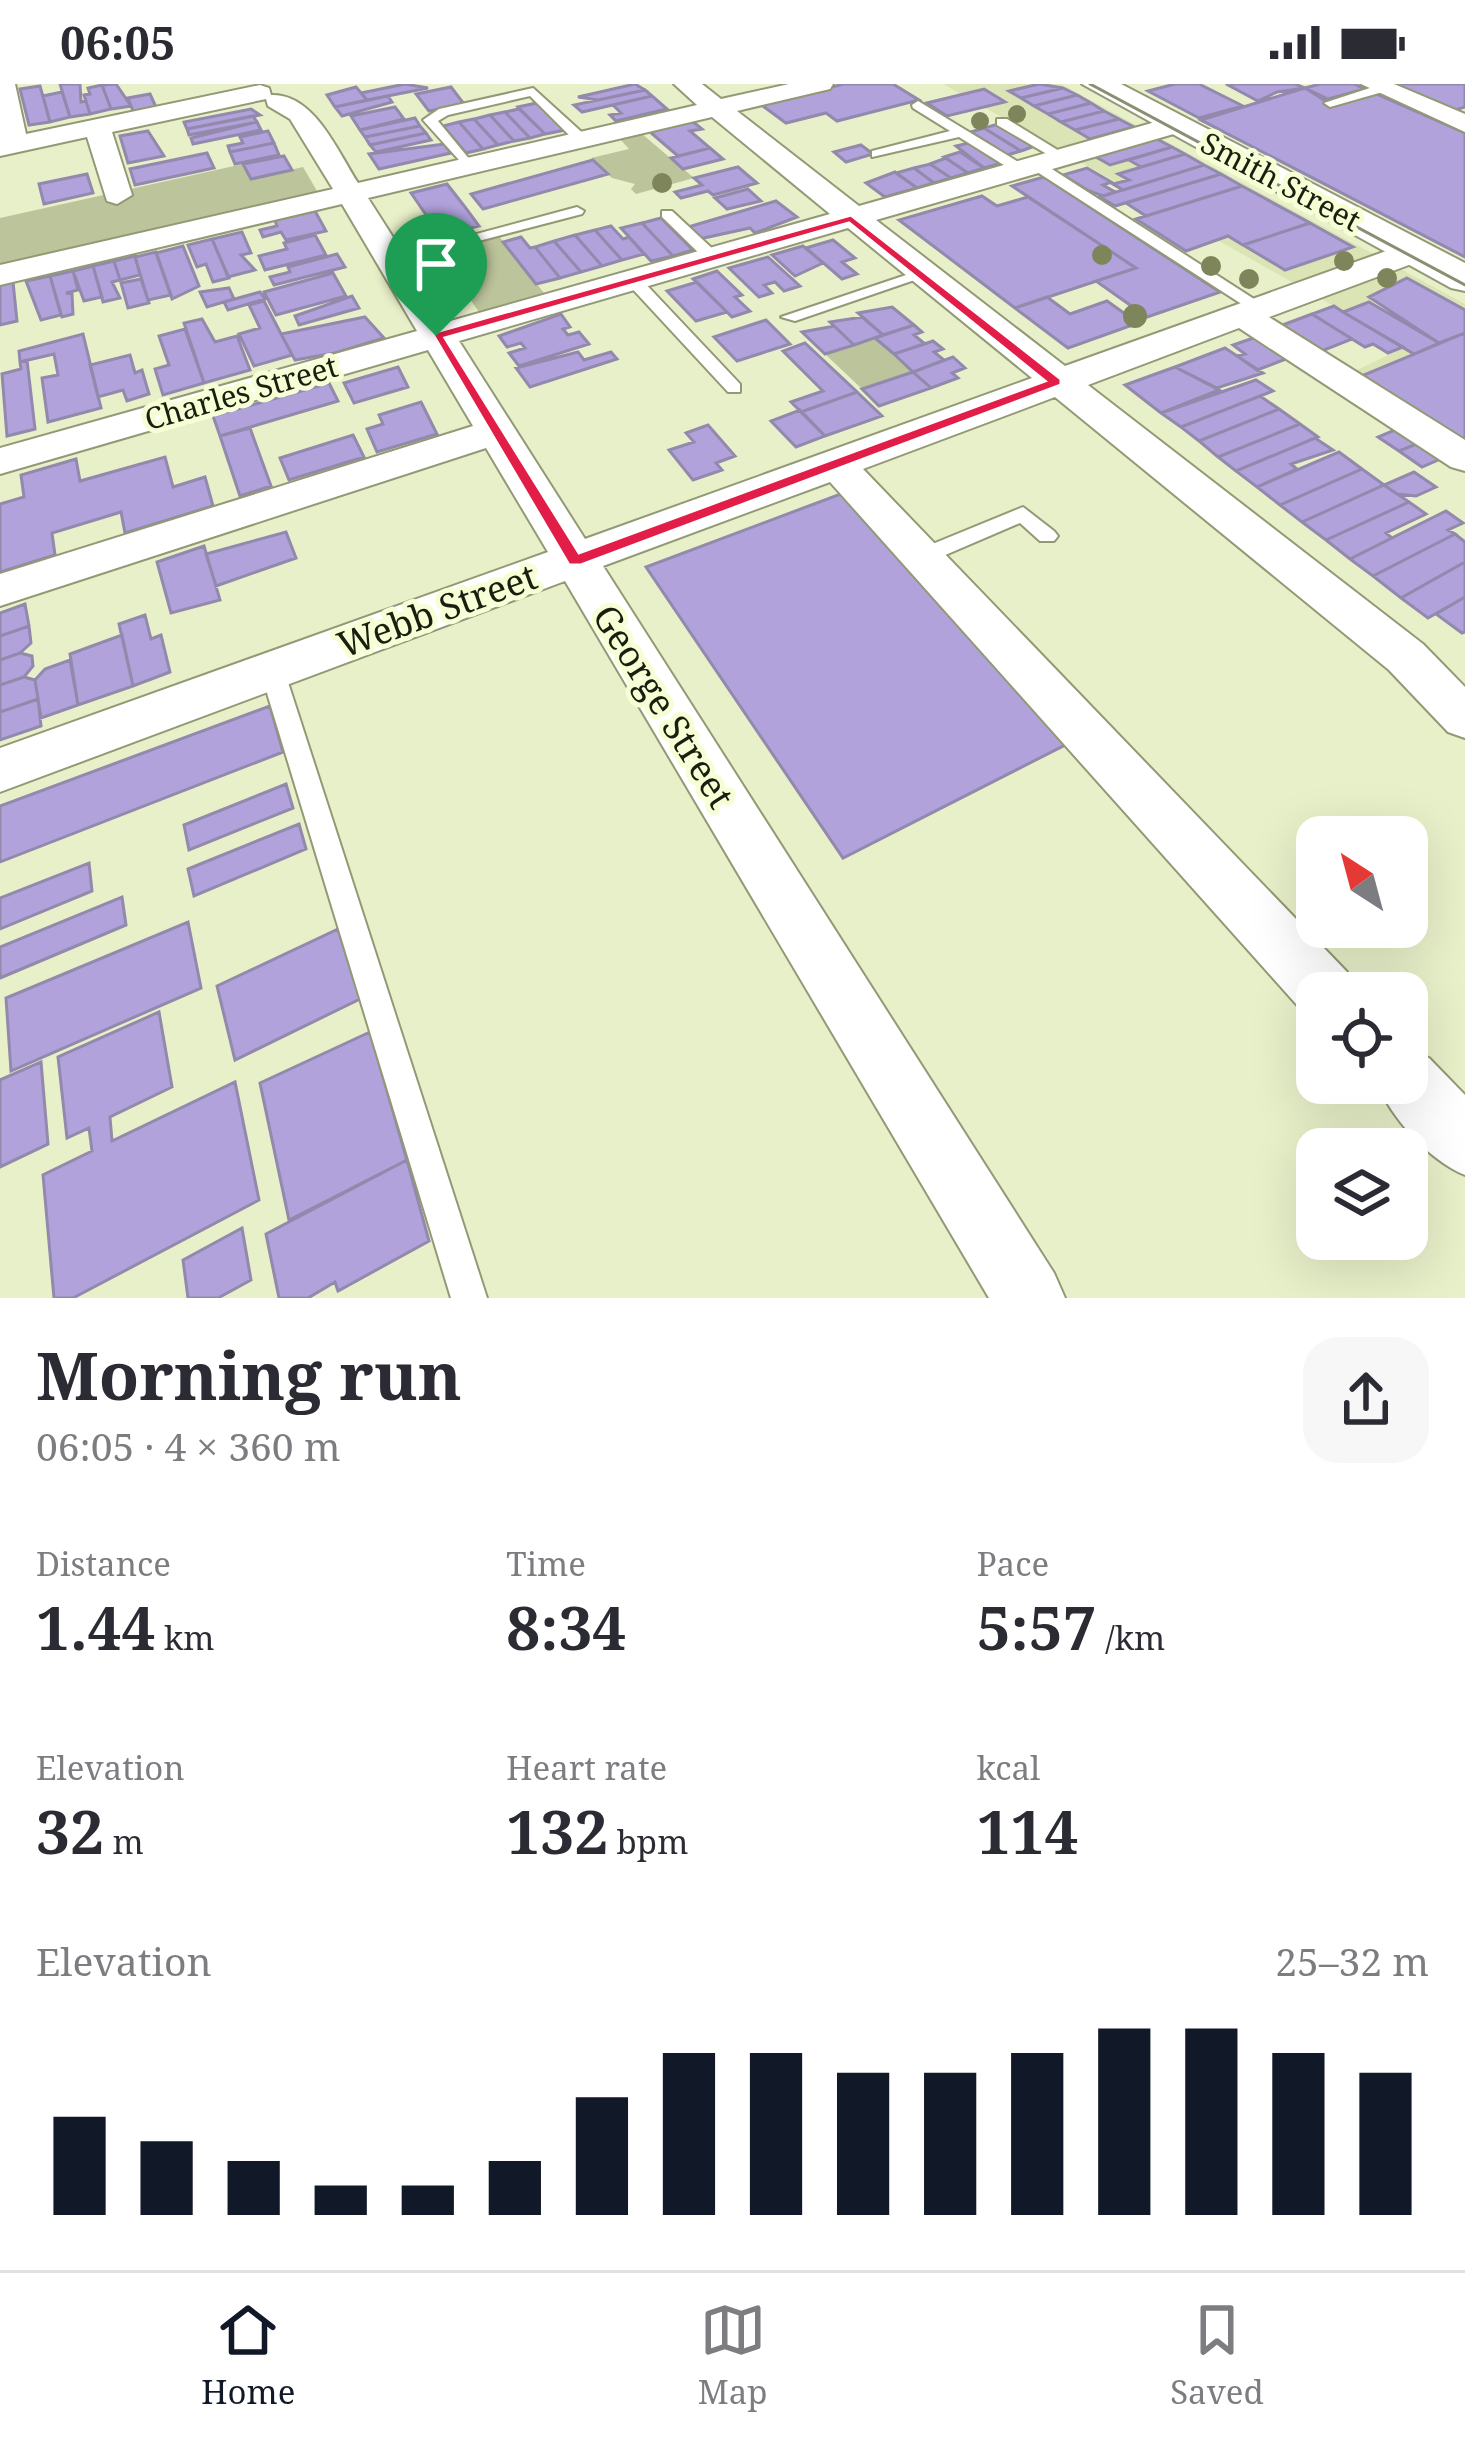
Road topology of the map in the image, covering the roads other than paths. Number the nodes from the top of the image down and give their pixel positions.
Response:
1 (3, 84) edge
2 (686, 84) edge
3 (821, 84) edge
4 (1097, 84) edge
5 (1385, 92) edge
6 (281, 94) edge
7 (1330, 103) dead end
8 (918, 105) dead end
9 (715, 109) junction
10 (1003, 122) dead end
11 (1465, 124) edge
12 (1175, 125) junction
13 (98, 128) junction
14 (961, 132) junction
15 (582, 140) junction
16 (8, 146) edge
17 (878, 154) dead end
18 (1039, 164) junction
19 (468, 166) junction
20 (350, 194) junction
21 (114, 196) dead end
22 (577, 211) dead end
23 (667, 214) dead end
24 (851, 218) junction
25 (1414, 252) junction
26 (712, 257) junction
27 (391, 260) junction
28 (0, 275) edge
29 (921, 275) junction
30 (1465, 279) edge
31 (633, 280) junction
32 (1251, 311) junction
33 (789, 317) dead end
34 (436, 336) junction
35 (1056, 382) junction
36 (734, 388) dead end
37 (496, 432) junction
38 (1465, 458) edge
39 (0, 461) edge
40 (835, 464) junction
41 (1047, 536) dead end
42 (921, 557) junction
43 (575, 561) junction
44 (0, 590) edge
45 (272, 670) junction
46 (1465, 718) edge
47 (0, 770) edge
48 (1306, 972) edge
49 (1428, 1102) edge
50 (1465, 1142) edge
51 (469, 1298) edge
52 (1029, 1298) edge

1 - 16 street
2 - 9 street
3 - 9 street
4 - 12 street, Smith Street
5 - 7 lane
5 - 11 street
6 - 13 street
6 - 20 street, George Street
8 - 14 lane
9 - 15 street
9 - 24 street
10 - 18 lane
12 - 18 street, Charles Street
12 - 25 street, Smith Street
13 - 16 street
13 - 21 street
14 - 17 lane
14 - 18 lane
15 - 19 street
15 - 19 lane
18 - 24 street, Charles Street
18 - 32 lane
19 - 20 street
20 - 27 street, George Street
20 - 28 street
22 - 27 lane
23 - 26 lane
24 - 26 street, Charles Street
24 - 29 street
25 - 30 street, Smith Street
25 - 32 street, Webb Street
26 - 31 street, Charles Street
27 - 34 street, George Street
29 - 33 lane
29 - 35 street
31 - 34 street, Charles Street
31 - 36 lane
32 - 35 street, Webb Street
32 - 38 street
34 - 37 street, George Street
34 - 39 street, Charles Street
35 - 40 street, Webb Street
35 - 46 street
37 - 43 street, George Street
37 - 44 street
40 - 42 street
40 - 43 street, Webb Street
41 - 42 lane
42 - 48 street
43 - 45 street, Webb Street
43 - 52 street, George Street
45 - 47 street, Webb Street
45 - 51 lane
49 - 50 street

